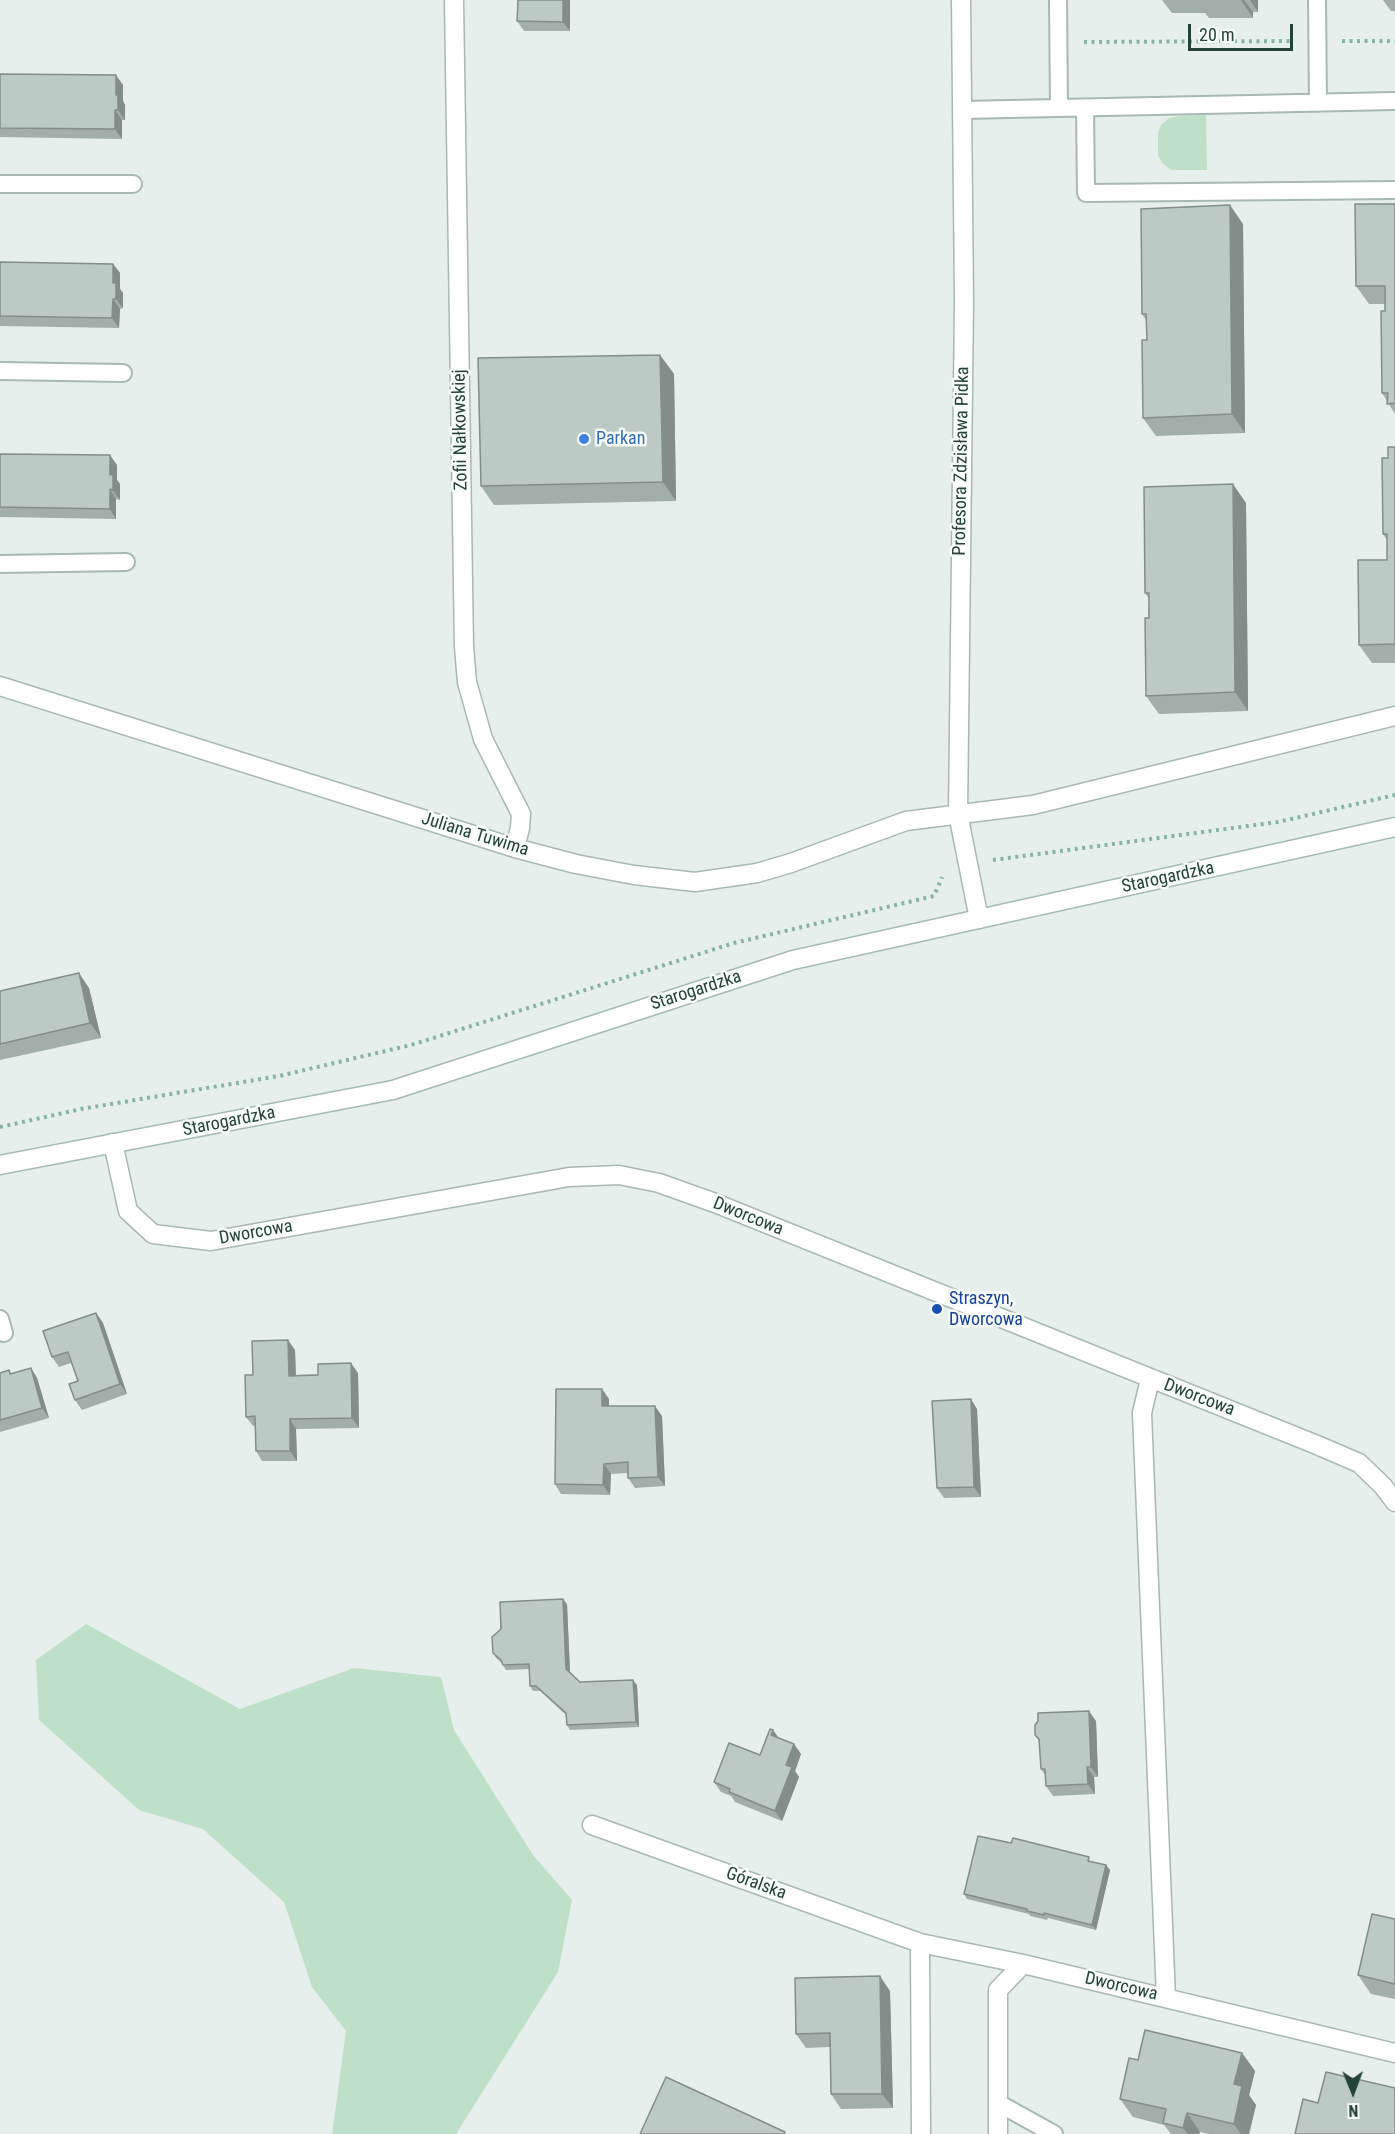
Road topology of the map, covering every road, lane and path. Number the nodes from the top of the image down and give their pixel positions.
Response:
1 (454, 0) edge
2 (961, 0) edge
3 (1058, 0) edge
4 (1317, 0) edge
5 (1318, 40) junction
6 (1395, 41) edge
7 (1058, 42) junction
8 (1395, 101) edge
9 (1318, 103) junction
10 (1059, 108) junction
11 (1085, 108) junction
12 (962, 110) junction
13 (0, 184) edge
14 (133, 184) dead end
15 (1395, 190) edge
16 (0, 371) edge
17 (123, 373) dead end
18 (126, 562) dead end
19 (0, 564) edge
20 (0, 686) edge
21 (1395, 716) edge
22 (1395, 795) edge
23 (958, 814) junction
24 (1395, 827) edge
25 (515, 848) junction
26 (992, 860) dead end
27 (945, 869) dead end
28 (979, 919) junction
29 (0, 1127) edge
30 (113, 1143) junction
31 (0, 1165) edge
32 (1150, 1379) junction
33 (1395, 1502) edge
34 (591, 1825) dead end
35 (920, 1943) junction
36 (1023, 1964) junction
37 (1167, 1998) junction
38 (1395, 2053) edge
39 (998, 2103) junction
40 (921, 2134) edge
41 (998, 2134) edge
42 (1054, 2134) edge

1 - 25 street, Zofii Nałkowskiej
2 - 12 street, Profesora Zdzisława Pidka
3 - 7 lane
4 - 5 lane
5 - 6 path
5 - 7 path
5 - 9 lane
7 - 10 lane
8 - 9 lane
9 - 11 lane
10 - 11 lane
10 - 12 lane
11 - 15 lane
12 - 23 street, Profesora Zdzisława Pidka
13 - 14 lane
16 - 17 lane
18 - 19 lane
20 - 25 street, Juliana Tuwima
21 - 23 street, Juliana Tuwima
22 - 26 path
23 - 25 street, Juliana Tuwima
23 - 28 street, Profesora Zdzisława Pidka
24 - 28 street, Starogardzka
27 - 29 path
28 - 30 street, Starogardzka
30 - 31 street, Starogardzka
30 - 32 street, Dworcowa
32 - 33 street, Dworcowa
32 - 37 street
34 - 35 street, Góralska
35 - 36 street, Góralska
35 - 40 street
36 - 37 street, Dworcowa
36 - 39 street
37 - 38 street, Dworcowa
39 - 41 street
39 - 42 lane

